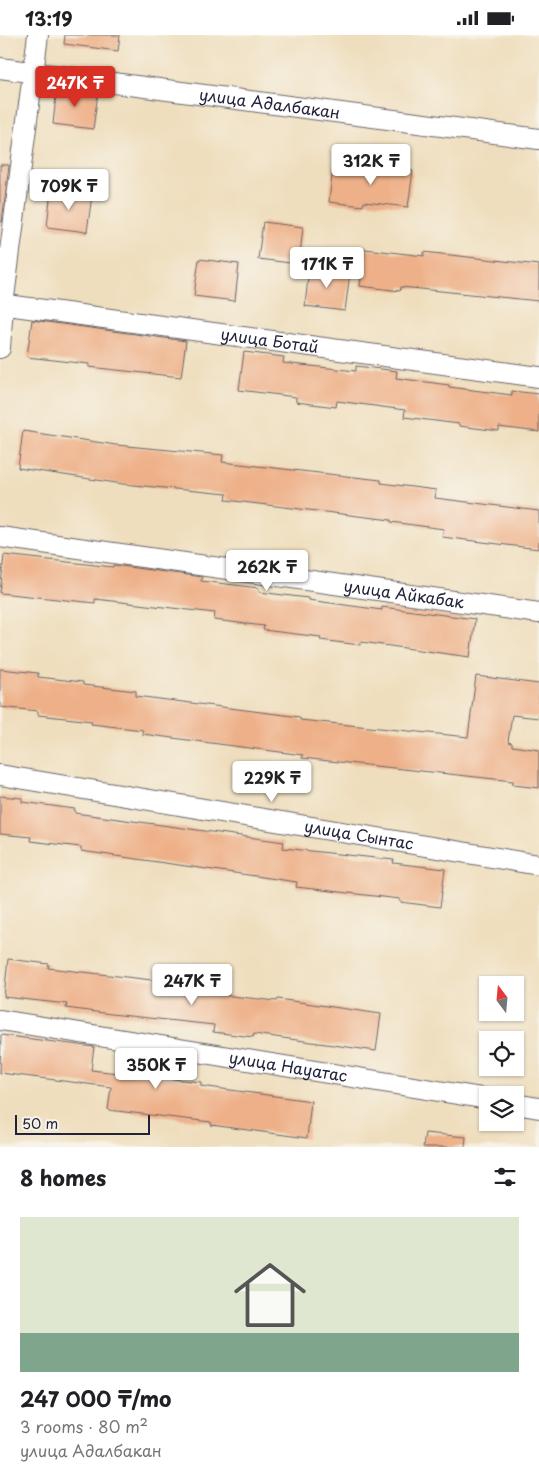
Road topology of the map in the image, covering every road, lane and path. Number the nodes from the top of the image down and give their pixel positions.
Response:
1 (38, 35) edge
2 (0, 69) edge
3 (35, 73) junction
4 (539, 139) edge
5 (2, 304) edge
6 (0, 348) edge
7 (539, 377) edge
8 (0, 537) edge
9 (539, 613) edge
10 (0, 775) edge
11 (539, 865) edge
12 (0, 1020) edge
13 (479, 1098) edge
14 (524, 1105) edge
15 (539, 1107) edge

1 - 3 street
2 - 3 street, улица Адалбакан
3 - 4 street, улица Адалбакан
3 - 5 street
5 - 6 street
5 - 7 street, улица Ботай
8 - 9 street, улица Айкабак
10 - 11 street, улица Сынтас
12 - 13 street, улица Науатас
14 - 15 street

